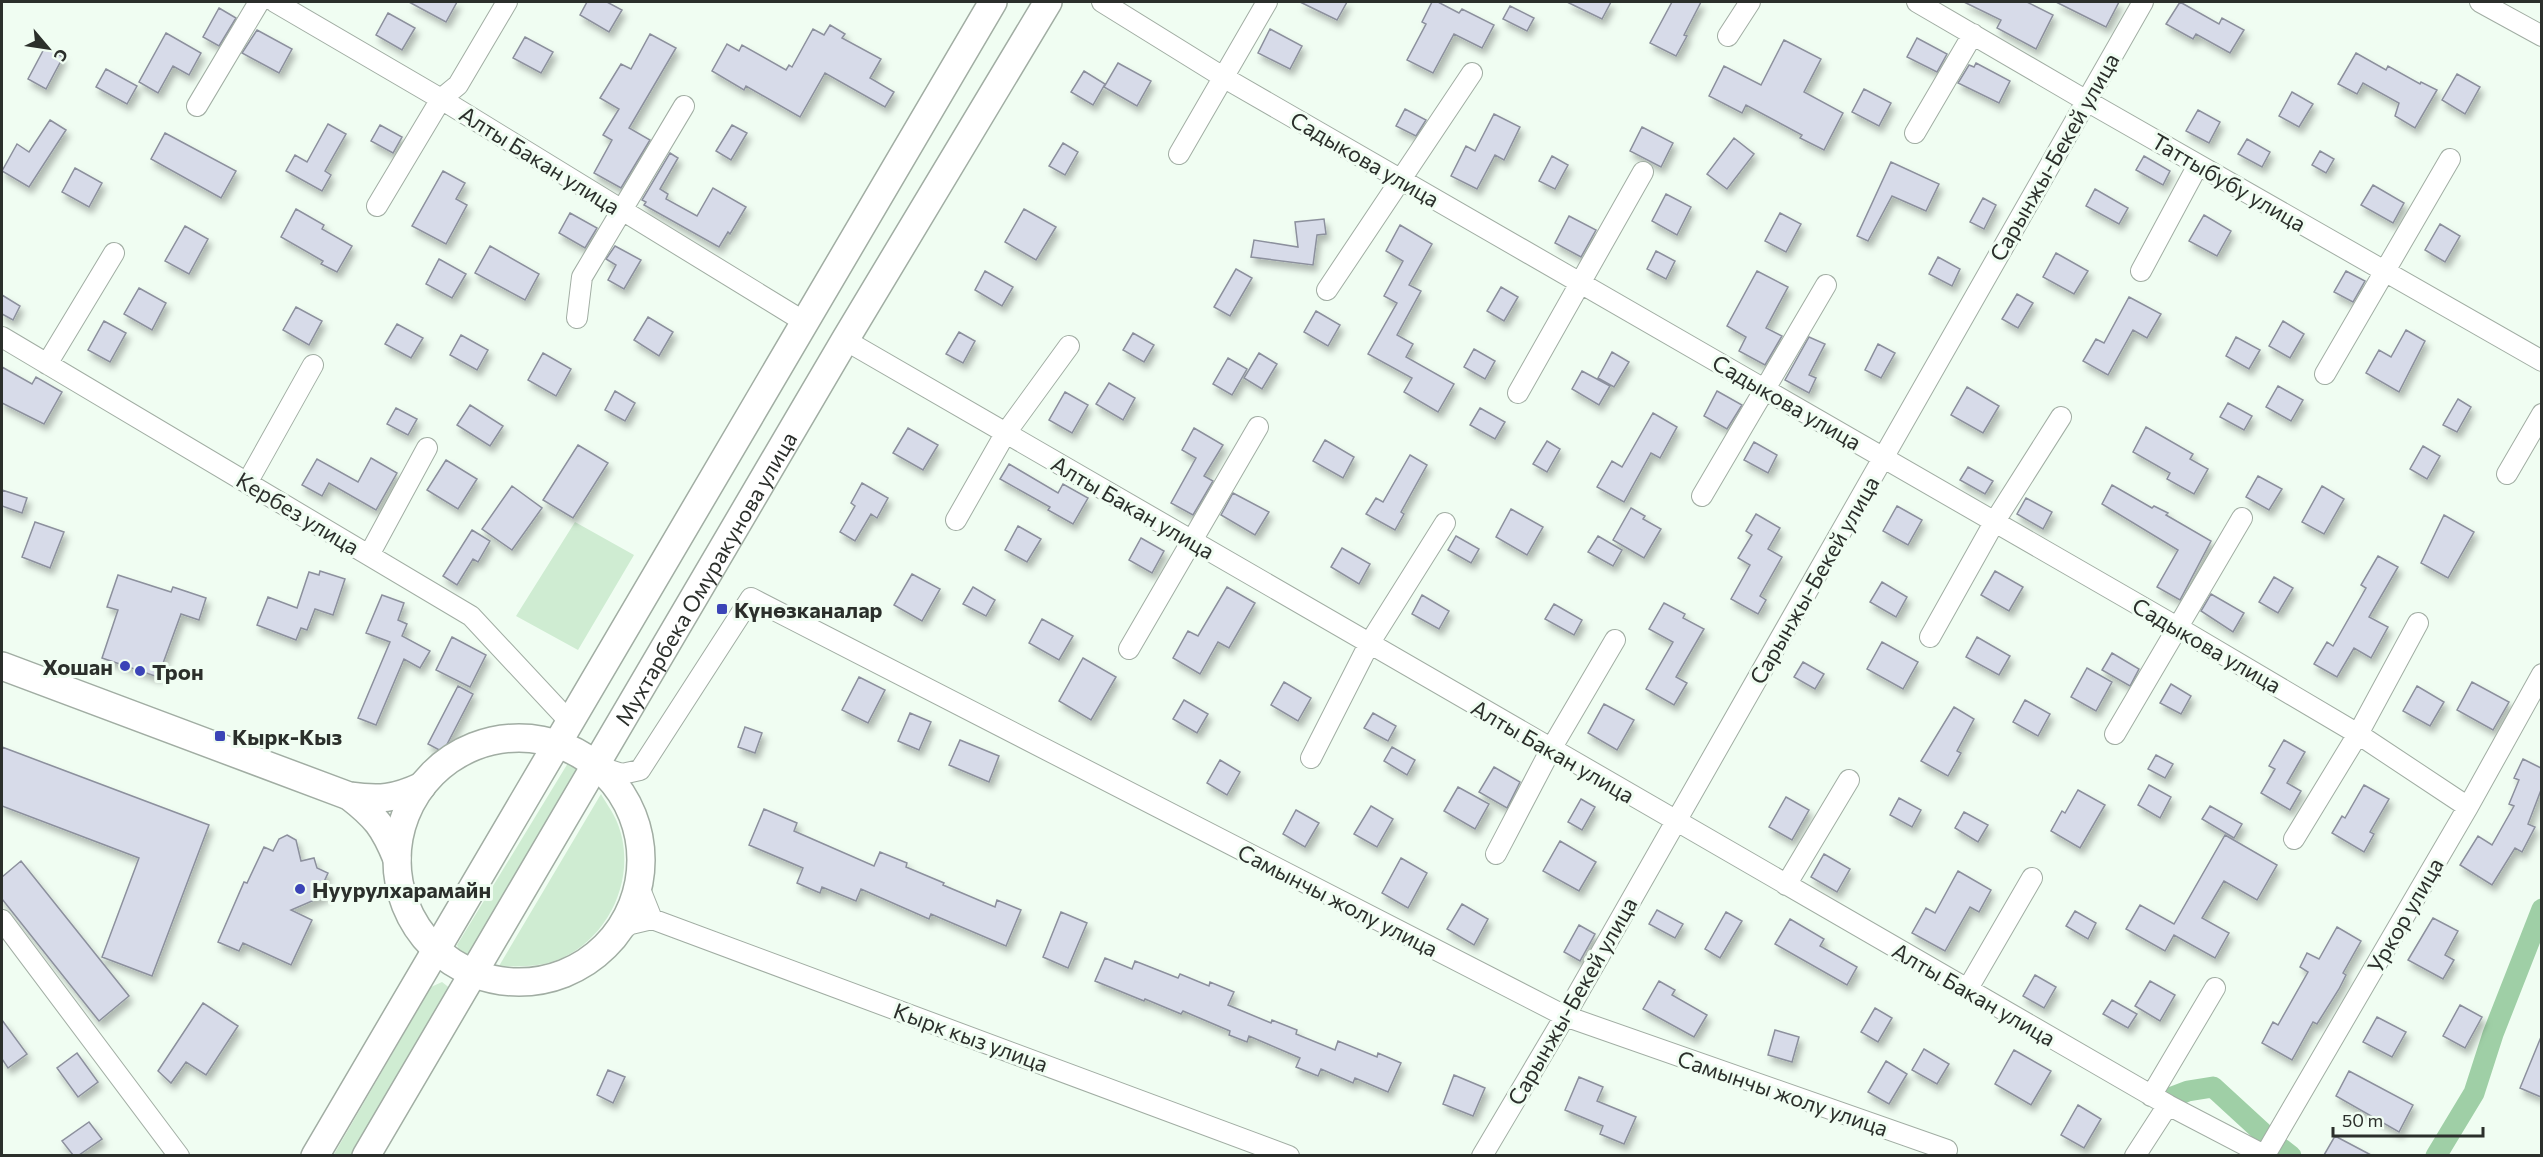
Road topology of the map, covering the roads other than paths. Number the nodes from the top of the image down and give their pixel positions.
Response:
1 (260, 2) edge
2 (275, 2) edge
3 (507, 2) edge
4 (993, 2) edge
5 (1048, 2) edge
6 (1102, 2) edge
7 (1267, 2) edge
8 (1750, 2) edge
9 (1917, 2) edge
10 (2143, 2) edge
11 (2480, 2) edge
12 (1973, 34) junction
13 (1728, 36) dead end
14 (2541, 36) edge
15 (1472, 74) dead end
16 (1222, 77) junction
17 (441, 99) junction
18 (2085, 100) junction
19 (198, 106) dead end
20 (684, 106) dead end
21 (1915, 133) dead end
22 (1179, 154) dead end
23 (2450, 159) dead end
24 (2198, 165) junction
25 (1643, 172) dead end
26 (1402, 180) junction
27 (377, 206) dead end
28 (621, 210) junction
29 (114, 253) dead end
30 (2141, 271) dead end
31 (2384, 271) junction
32 (1580, 283) junction
33 (1826, 285) dead end
34 (1327, 290) dead end
35 (577, 318) dead end
36 (803, 321) junction
37 (2, 336) edge
38 (845, 340) junction
39 (1069, 346) dead end
40 (2541, 361) edge
41 (47, 364) junction
42 (313, 365) dead end
43 (2325, 374) dead end
44 (1764, 390) junction
45 (1518, 393) dead end
46 (2541, 414) edge
47 (2061, 417) dead end
48 (1258, 426) dead end
49 (1005, 434) junction
50 (426, 448) dead end
51 (1885, 458) junction
52 (2507, 474) dead end
53 (247, 483) junction
54 (1702, 496) dead end
55 (2242, 518) dead end
56 (956, 520) dead end
57 (1995, 521) junction
58 (1445, 523) dead end
59 (1191, 541) junction
60 (369, 555) junction
61 (2418, 623) dead end
62 (2177, 627) junction
63 (1930, 637) dead end
64 (1615, 640) dead end
65 (1369, 644) junction
66 (1129, 650) dead end
67 (2, 666) edge
68 (2541, 674) edge
69 (563, 733) junction
70 (2358, 734) junction
71 (2115, 735) dead end
72 (1551, 749) junction
73 (1311, 758) dead end
74 (597, 766) junction
75 (1849, 780) dead end
76 (422, 786) junction
77 (349, 796) junction
78 (2468, 807) junction
79 (1675, 821) junction
80 (2294, 838) dead end
81 (1496, 854) dead end
82 (397, 859) junction
83 (2032, 878) dead end
84 (638, 884) junction
85 (1786, 885) junction
86 (652, 919) junction
87 (2, 920) edge
88 (615, 933) junction
89 (435, 949) junction
90 (473, 974) junction
91 (2215, 988) dead end
92 (1967, 990) junction
93 (1565, 1016) junction
94 (2159, 1100) junction
95 (1947, 1150) dead end
96 (179, 1155) edge
97 (315, 1155) edge
98 (366, 1155) edge
99 (1289, 1155) edge
100 (1482, 1155) edge
101 (2135, 1155) edge
102 (2265, 1155) edge

1 - 19 street
2 - 17 street, Алты Бакан улица
3 - 17 street
4 - 36 main road, Мухтарбека Омуракунова улица
5 - 38 main road, Мухтарбека Омуракунова улица
6 - 16 street, Садыкова улица
7 - 16 street
8 - 13 street
9 - 12 street, Таттыбубу улица
10 - 18 street, Сарынжы-Бекей улица
11 - 14 street
12 - 18 street, Таттыбубу улица
12 - 21 street
15 - 26 street
16 - 22 street
16 - 26 street, Садыкова улица
17 - 27 street
17 - 28 street, Алты Бакан улица
18 - 24 street, Таттыбубу улица
18 - 51 street, Сарынжы-Бекей улица
20 - 28 street
23 - 31 street
24 - 30 street
24 - 31 street, Таттыбубу улица
25 - 32 street
26 - 32 street, Садыкова улица
26 - 34 street
28 - 35 street
28 - 36 street, Алты Бакан улица
29 - 41 street
31 - 40 street, Таттыбубу улица
31 - 43 street
32 - 44 street, Садыкова улица
32 - 45 street
33 - 44 street
36 - 69 main road, Мухтарбека Омуракунова улица
37 - 41 street, Кербез улица
38 - 49 street, Алты Бакан улица
38 - 74 main road, Мухтарбека Омуракунова улица
39 - 49 street
41 - 53 street, Кербез улица
42 - 53 street
44 - 51 street, Садыкова улица
44 - 54 street
46 - 52 street
47 - 57 street
48 - 59 street
49 - 56 street
49 - 59 street, Алты Бакан улица
50 - 60 street
51 - 57 street, Садыкова улица
51 - 79 street, Сарынжы-Бекей улица
53 - 60 street, Кербез улица
55 - 62 street
57 - 62 street, Садыкова улица
57 - 63 street
58 - 65 street
59 - 65 street, Алты Бакан улица
59 - 66 street
60 - 69 street, Кербез улица
61 - 70 street
62 - 70 street, Садыкова улица
62 - 71 street
64 - 72 street
65 - 72 street, Алты Бакан улица
65 - 73 street
67 - 77 main road
68 - 78 street, Уркор улица
69 - 74 main road
69 - 76 main road
69 - 89 main road, Мухтарбека Омуракунова улица
70 - 78 street, Садыкова улица
70 - 80 street
72 - 79 street, Алты Бакан улица
72 - 81 street
74 - 84 main road
74 - 90 main road, Мухтарбека Омуракунова улица
74 - 93 street, Самынчы жолу улица
75 - 85 street
76 - 77 main road
76 - 82 main road
77 - 82 main road
78 - 102 street, Уркор улица
79 - 85 street, Алты Бакан улица
79 - 93 street, Сарынжы-Бекей улица
82 - 89 main road
83 - 92 street
84 - 86 street
84 - 88 main road
85 - 92 street, Алты Бакан улица
86 - 88 street
86 - 99 street, Кырк кыз улица
87 - 96 street
88 - 90 main road
89 - 90 main road
89 - 97 main road, Мухтарбека Омуракунова улица
90 - 98 main road, Мухтарбека Омуракунова улица
91 - 94 street
92 - 94 street, Алты Бакан улица
93 - 95 street, Самынчы жолу улица
93 - 100 street, Сарынжы-Бекей улица
94 - 101 street
94 - 102 street, Алты Бакан улица

